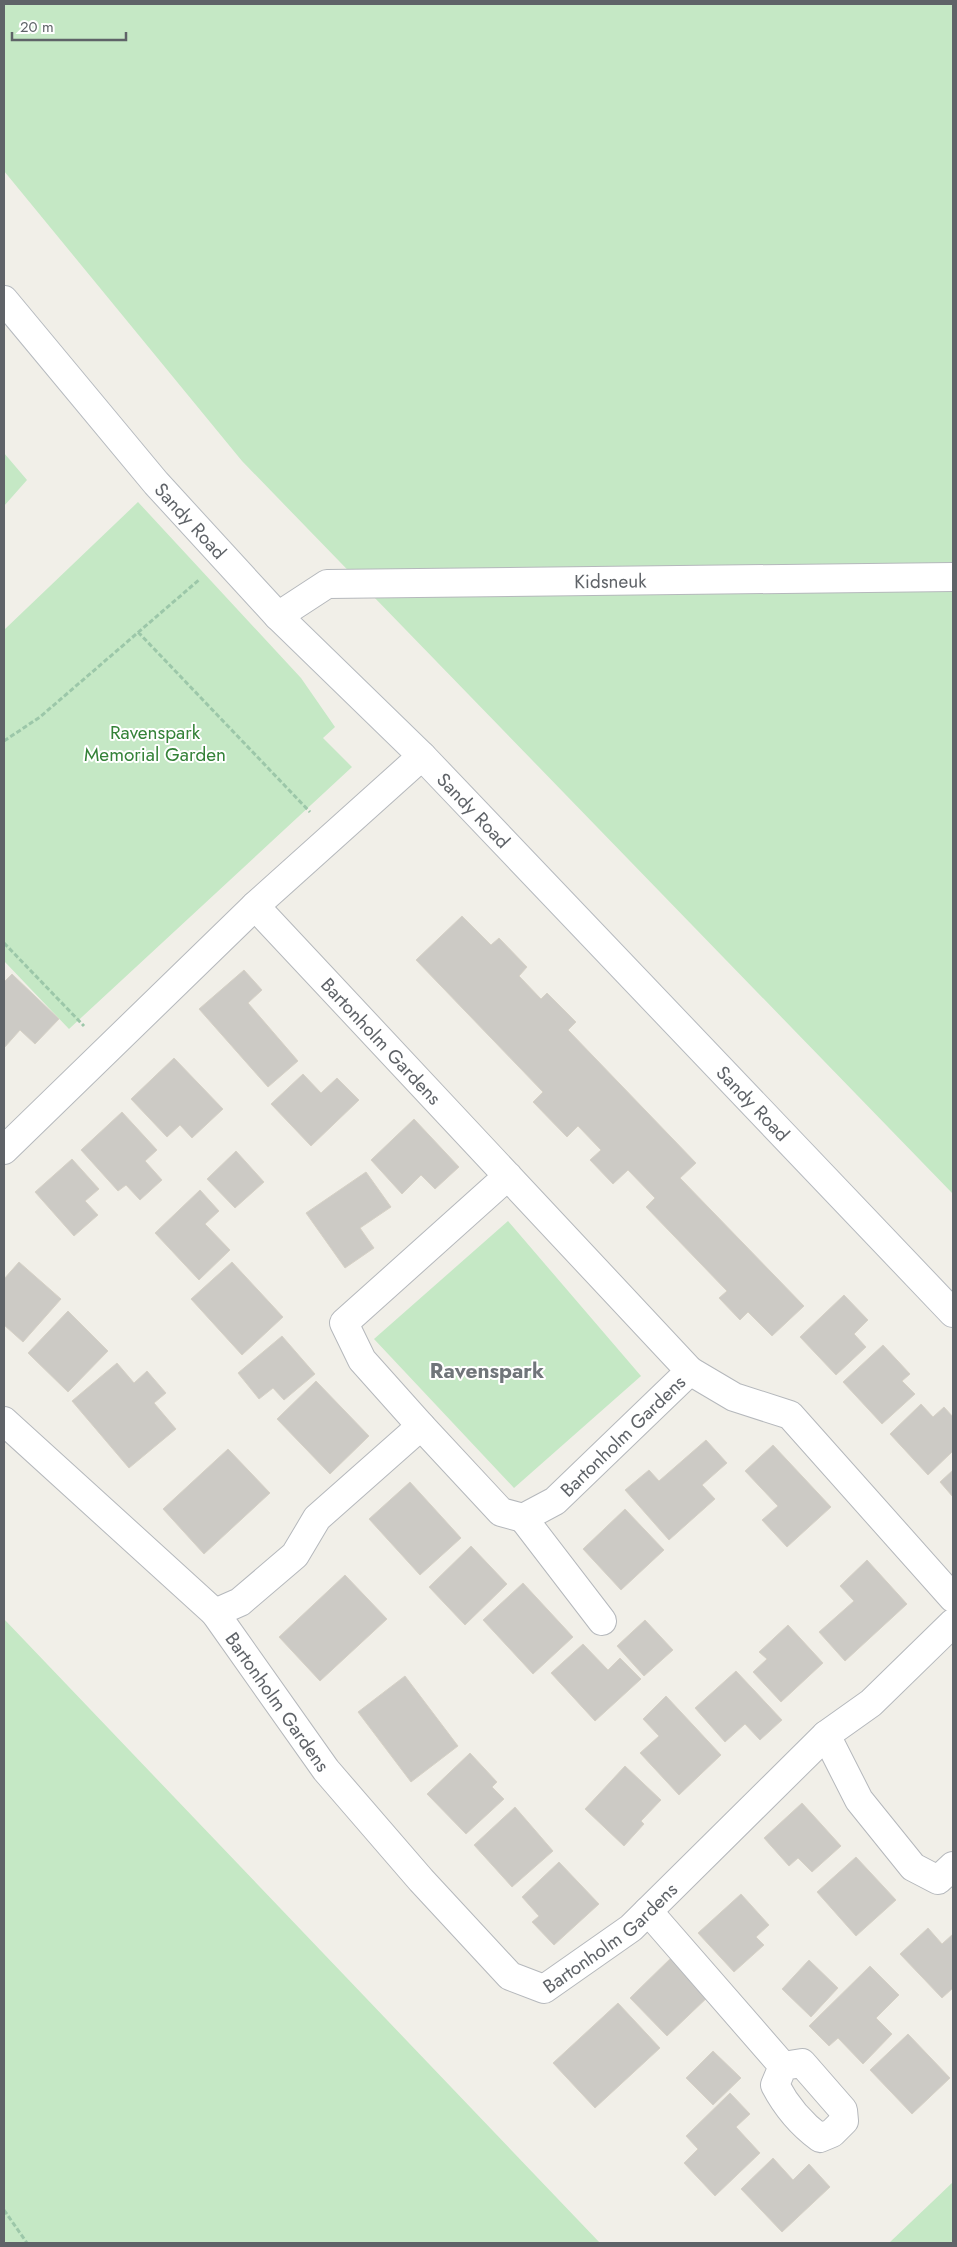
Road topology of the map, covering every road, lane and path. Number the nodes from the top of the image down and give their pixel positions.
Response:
1 (4, 300) edge
2 (225, 558) junction
3 (953, 577) edge
4 (278, 616) junction
5 (138, 632) junction
6 (4, 741) edge
7 (422, 756) junction
8 (333, 836) junction
9 (255, 906) junction
10 (4, 943) edge
11 (107, 1049) junction
12 (4, 1150) edge
13 (508, 1176) junction
14 (953, 1313) edge
15 (690, 1371) junction
16 (4, 1421) edge
17 (421, 1426) junction
18 (524, 1518) junction
19 (953, 1598) edge
20 (216, 1613) junction
21 (602, 1622) dead end
22 (953, 1623) edge
23 (826, 1735) junction
24 (953, 1866) edge
25 (648, 1911) junction
26 (783, 2066) dead end
27 (4, 2210) edge
28 (27, 2243) edge

1 - 2 street, Sandy Road
2 - 4 street, Sandy Road
2 - 5 path
3 - 4 street, Kidsneuk
4 - 7 street, Sandy Road
5 - 6 path
5 - 8 path
7 - 8 street
7 - 14 street, Sandy Road
8 - 9 street
9 - 11 street
9 - 13 street, Bartonholm Gardens
10 - 11 path
11 - 12 street
13 - 15 street, Bartonholm Gardens
13 - 17 street
15 - 18 street, Bartonholm Gardens
15 - 19 street
16 - 20 street, Bartonholm Gardens
17 - 18 street
17 - 20 street, Bartonholm Gardens
18 - 21 street
20 - 25 street, Bartonholm Gardens
22 - 23 street, Bartonholm Gardens
23 - 24 street
23 - 25 street, Bartonholm Gardens
25 - 26 street
27 - 28 path

